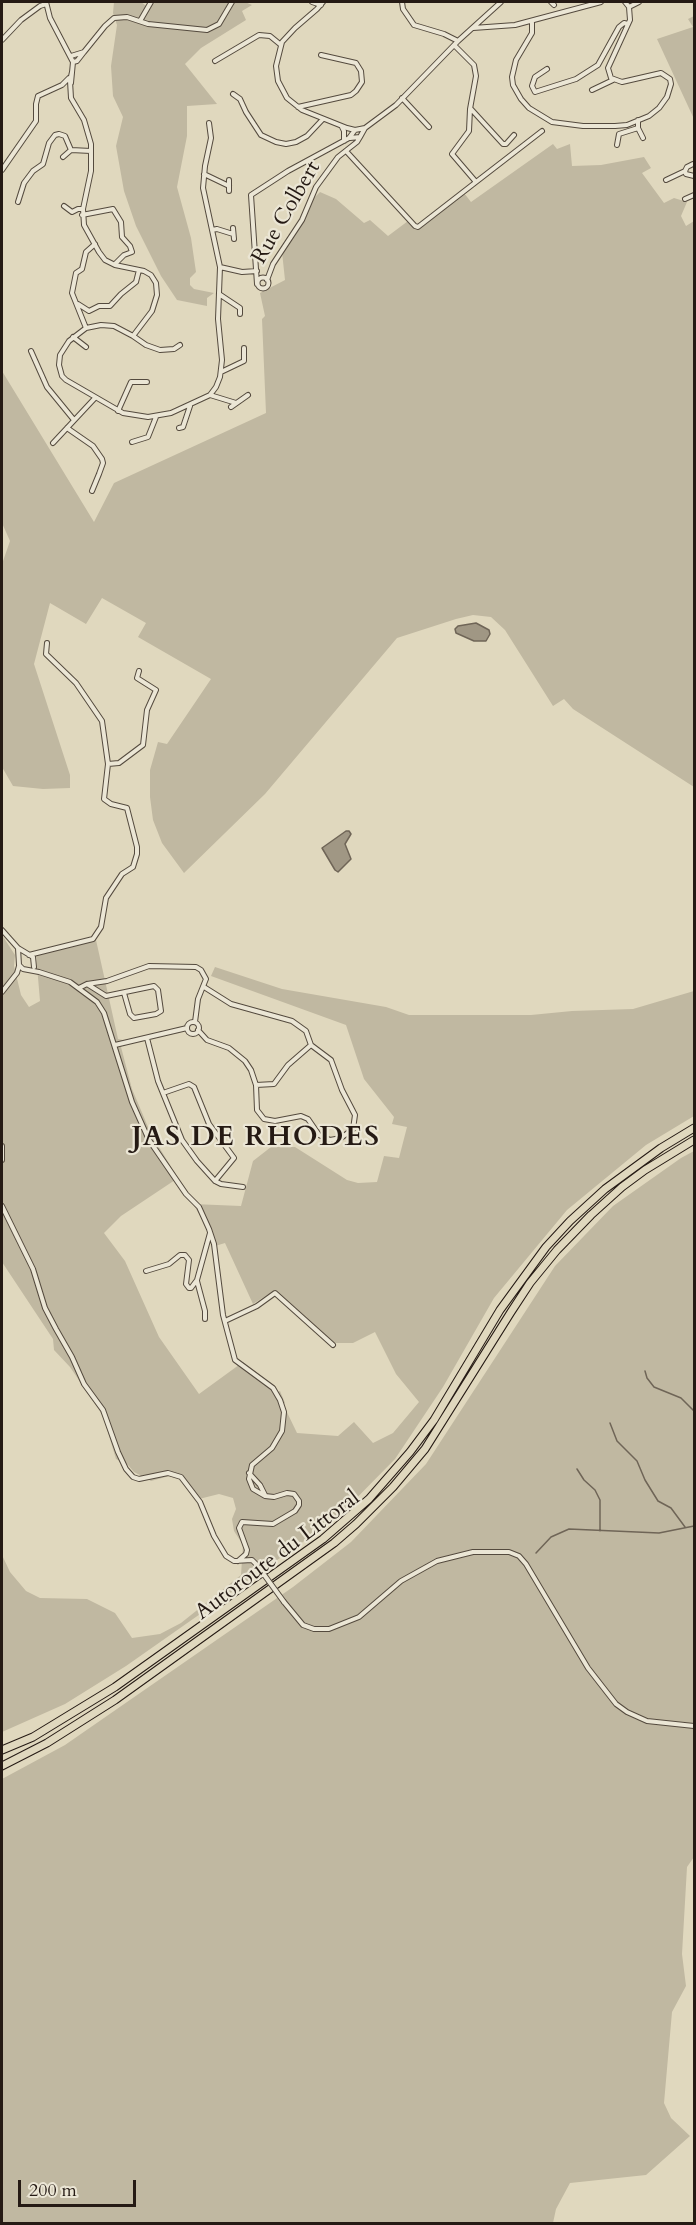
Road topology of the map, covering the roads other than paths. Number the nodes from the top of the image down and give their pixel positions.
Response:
1 (151, 2) edge
2 (232, 2) edge
3 (312, 2) edge
4 (402, 2) edge
5 (501, 2) edge
6 (601, 2) edge
7 (625, 2) edge
8 (639, 2) edge
9 (46, 3) edge
10 (322, 3) edge
11 (591, 3) edge
12 (629, 7) junction
13 (140, 21) junction
14 (532, 21) junction
15 (478, 22) junction
16 (628, 24) junction
17 (472, 28) junction
18 (487, 28) junction
19 (2, 40) edge
20 (456, 43) junction
21 (281, 45) junction
22 (84, 52) junction
23 (321, 55) dead end
24 (71, 56) junction
25 (215, 61) dead end
26 (73, 62) junction
27 (547, 69) dead end
28 (72, 72) junction
29 (70, 77) junction
30 (613, 80) junction
31 (62, 85) junction
32 (70, 85) junction
33 (592, 90) dead end
34 (233, 94) dead end
35 (402, 98) junction
36 (316, 103) junction
37 (297, 107) junction
38 (470, 109) junction
39 (313, 116) junction
40 (323, 119) junction
41 (638, 120) junction
42 (209, 123) dead end
43 (341, 126) junction
44 (429, 127) dead end
45 (638, 128) junction
46 (542, 131) dead end
47 (357, 133) junction
48 (514, 135) dead end
49 (643, 138) dead end
50 (344, 141) junction
51 (617, 146) dead end
52 (71, 150) junction
53 (91, 151) junction
54 (346, 151) junction
55 (63, 157) dead end
56 (693, 164) dead end
57 (2, 170) edge
58 (685, 171) junction
59 (204, 174) junction
60 (694, 176) edge
61 (666, 180) dead end
62 (476, 182) junction
63 (229, 186) dead end
64 (694, 195) edge
65 (685, 199) dead end
66 (18, 202) dead end
67 (64, 206) dead end
68 (83, 212) junction
69 (233, 228) dead end
70 (212, 230) junction
71 (94, 244) junction
72 (115, 265) junction
73 (220, 267) junction
74 (139, 270) junction
75 (256, 271) junction
76 (267, 280) junction
77 (257, 284) junction
78 (219, 294) junction
79 (239, 301) dead end
80 (78, 304) junction
81 (240, 308) junction
82 (240, 314) dead end
83 (86, 328) junction
84 (133, 336) junction
85 (73, 337) junction
86 (180, 345) dead end
87 (86, 347) dead end
88 (244, 348) dead end
89 (31, 351) dead end
90 (222, 372) junction
91 (147, 382) dead end
92 (210, 395) junction
93 (248, 395) dead end
94 (95, 398) junction
95 (236, 403) junction
96 (191, 405) junction
97 (231, 407) dead end
98 (118, 411) junction
99 (156, 416) junction
100 (74, 420) junction
101 (191, 425) dead end
102 (67, 428) junction
103 (132, 441) dead end
104 (53, 443) dead end
105 (92, 491) dead end
106 (47, 643) dead end
107 (139, 671) dead end
108 (108, 764) junction
109 (2, 930) edge
110 (18, 948) junction
111 (37, 952) junction
112 (28, 955) junction
113 (34, 959) junction
114 (21, 965) junction
115 (34, 967) junction
116 (29, 971) junction
117 (39, 972) junction
118 (87, 984) junction
119 (204, 987) junction
120 (79, 988) junction
121 (2, 992) edge
122 (124, 993) junction
123 (195, 1022) junction
124 (187, 1028) junction
125 (198, 1030) junction
126 (147, 1038) junction
127 (115, 1045) junction
128 (311, 1045) junction
129 (256, 1085) junction
130 (163, 1093) junction
131 (694, 1128) edge
132 (694, 1140) edge
133 (2, 1146) edge
134 (2, 1160) edge
135 (215, 1181) junction
136 (243, 1187) dead end
137 (2, 1206) edge
138 (210, 1233) junction
139 (146, 1271) dead end
140 (197, 1280) junction
141 (205, 1319) dead end
142 (225, 1321) junction
143 (333, 1345) dead end
144 (249, 1473) junction
145 (265, 1496) junction
146 (238, 1561) junction
147 (694, 1726) edge
148 (2, 1750) edge
149 (2, 1766) edge

1 - 13 street
2 - 13 street
3 - 10 street
4 - 20 street
5 - 15 street
6 - 11 street
7 - 12 street
8 - 12 street
9 - 19 street
9 - 24 street
10 - 21 street
11 - 14 street
12 - 16 street
13 - 22 street
14 - 18 street
14 - 41 street
15 - 17 street
15 - 18 street
16 - 27 street
16 - 30 street
17 - 18 street
17 - 20 street
20 - 35 street
20 - 38 street
21 - 25 street
21 - 37 street
22 - 24 street
22 - 26 street
23 - 36 street
24 - 26 street
26 - 28 street
28 - 29 street
28 - 32 street
29 - 31 street
29 - 32 street
30 - 33 street
30 - 41 street
31 - 32 street
31 - 57 street
32 - 53 street
34 - 40 street
35 - 44 street
35 - 47 street
36 - 37 street
36 - 39 street
37 - 39 street
38 - 48 street
38 - 62 street
39 - 40 street
40 - 43 street
41 - 45 street
42 - 59 street
43 - 47 street
43 - 50 street
45 - 49 street
45 - 51 street
46 - 62 street
47 - 50 street
47 - 54 street, Rue Colbert
50 - 75 street
52 - 53 street
52 - 55 street
52 - 66 street
53 - 68 street
54 - 62 street
54 - 76 street, Rue Colbert
56 - 58 street
58 - 60 street
58 - 61 street
59 - 63 street
59 - 70 street
64 - 65 street
67 - 68 street
68 - 71 street
68 - 72 street
69 - 70 street
70 - 73 street
71 - 72 street
71 - 80 street
72 - 74 street
73 - 75 street
73 - 78 street
74 - 80 street
74 - 84 street
75 - 77 street
76 - 77 street
76 - 77 street
78 - 81 street
78 - 90 street
79 - 81 street
80 - 83 street
81 - 82 street
83 - 84 street
83 - 85 street
84 - 86 street
85 - 87 street
85 - 94 street
88 - 90 street
89 - 100 street
90 - 92 street
91 - 98 street
92 - 95 street
92 - 96 street
93 - 95 street
94 - 98 street
94 - 100 street
95 - 97 street
96 - 99 street
96 - 101 street
98 - 99 street
99 - 103 street
100 - 102 street
102 - 104 street
102 - 105 street
106 - 108 street
107 - 108 street
108 - 111 street
109 - 110 street
110 - 112 street
110 - 114 street
111 - 112 street
111 - 113 street
112 - 113 street
112 - 114 street
113 - 115 street
114 - 116 street
114 - 121 street
115 - 116 street
115 - 117 street
116 - 117 street
117 - 120 street
118 - 119 street
118 - 120 street
118 - 122 street
119 - 123 street
119 - 128 street
120 - 127 street
122 - 122 street
123 - 124 street
123 - 125 street
124 - 125 street
124 - 126 street
125 - 129 street
126 - 127 street
126 - 130 street
127 - 138 street
128 - 129 street
128 - 129 street
130 - 135 street
130 - 135 street
131 - 148 highway, Autoroute du Littoral
132 - 149 highway, Autoroute du Littoral
133 - 134 street
135 - 136 street
137 - 146 street
138 - 140 street
138 - 142 street
139 - 140 street
140 - 141 street
142 - 143 street
142 - 144 street
144 - 145 street
144 - 145 street
145 - 146 street
146 - 147 street, bridge

